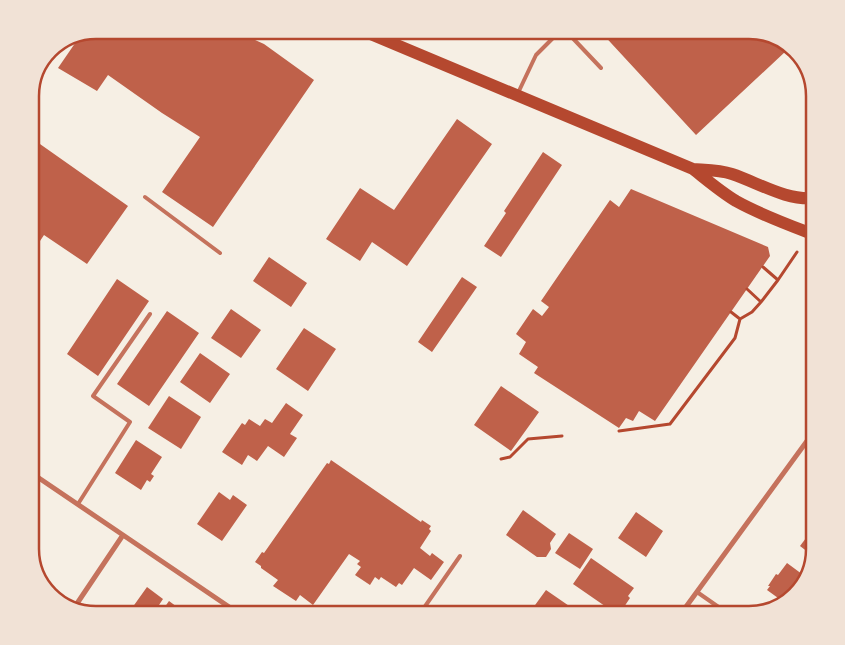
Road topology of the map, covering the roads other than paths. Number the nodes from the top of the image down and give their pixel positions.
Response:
1 (383, 39) edge
2 (552, 39) edge
3 (574, 39) edge
4 (601, 68) dead end
5 (517, 95) junction
6 (693, 168) junction
7 (145, 197) dead end
8 (806, 199) edge
9 (806, 231) edge
10 (220, 253) dead end
11 (150, 314) dead end
12 (806, 442) edge
13 (39, 478) edge
14 (78, 504) junction
15 (123, 536) junction
16 (460, 556) dead end
17 (697, 592) junction
18 (77, 603) edge
19 (228, 606) edge
20 (426, 606) edge
21 (687, 606) edge
22 (717, 606) edge

1 - 5 main road
2 - 5 lane
3 - 4 lane
5 - 6 main road
6 - 8 main road
6 - 9 main road
7 - 10 lane
11 - 14 lane
12 - 17 street
13 - 14 street
14 - 15 street
15 - 18 street
15 - 19 street
16 - 20 lane
17 - 21 street
17 - 22 lane

